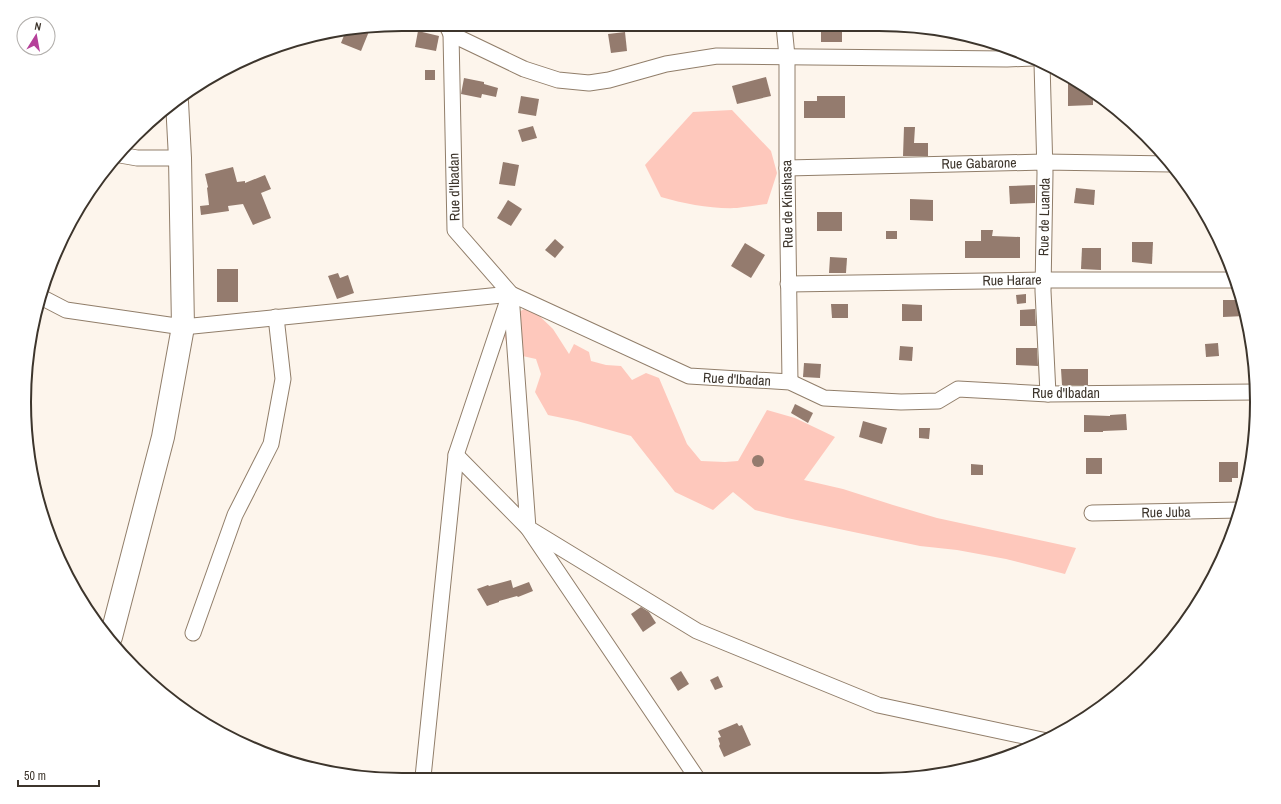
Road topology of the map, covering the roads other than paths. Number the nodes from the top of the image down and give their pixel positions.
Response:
1 (449, 31) edge
2 (453, 31) edge
3 (784, 31) edge
4 (787, 56) junction
5 (1020, 59) edge
6 (1042, 69) edge
7 (177, 107) edge
8 (124, 156) edge
9 (180, 158) junction
10 (1044, 162) junction
11 (1163, 164) edge
12 (787, 168) junction
13 (1044, 280) junction
14 (1229, 280) edge
15 (788, 284) junction
16 (511, 294) junction
17 (46, 300) edge
18 (276, 318) junction
19 (183, 327) junction
20 (790, 382) junction
21 (1250, 392) edge
22 (1048, 394) junction
23 (456, 455) junction
24 (1233, 510) edge
25 (1092, 513) dead end
26 (528, 528) junction
27 (112, 633) edge
28 (193, 633) dead end
29 (1035, 739) edge
30 (423, 773) edge
31 (694, 773) edge

1 - 16 street, Rue d'Ibadan
2 - 4 street
3 - 4 street, Rue de Kinshasa
4 - 5 street
4 - 12 street, Rue de Kinshasa
6 - 10 street, Rue de Luanda
7 - 9 highway
8 - 9 street
9 - 19 highway
10 - 11 street, Rue Gabarone
10 - 12 street, Rue Gabarone
10 - 13 street, Rue de Luanda
12 - 15 street, Rue de Kinshasa
13 - 14 street, Rue Harare
13 - 15 street, Rue Harare
13 - 22 street, Rue de Luanda
15 - 20 street, Rue de Kinshasa
16 - 18 street
16 - 20 street, Rue d'Ibadan
16 - 23 street
16 - 26 street
17 - 19 street
18 - 19 street
18 - 28 street
19 - 27 highway
20 - 22 street, Rue d'Ibadan
21 - 22 street, Rue d'Ibadan
23 - 26 street
23 - 30 street
24 - 25 street, Rue Juba
26 - 29 street
26 - 31 street

